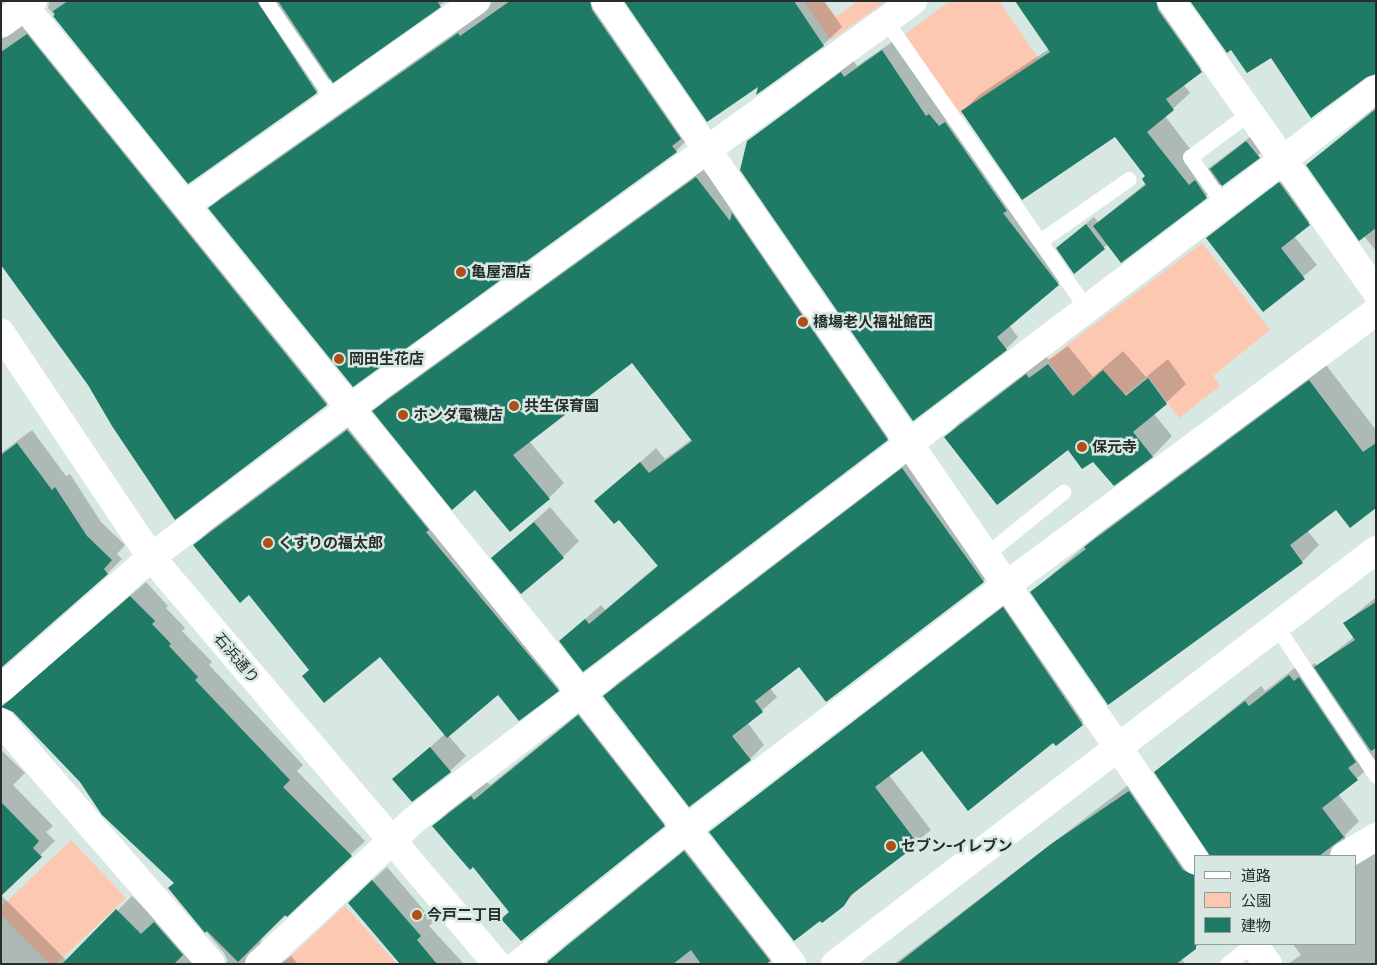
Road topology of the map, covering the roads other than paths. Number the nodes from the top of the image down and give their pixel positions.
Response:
1 (266, 1) edge
2 (476, 1) edge
3 (605, 1) edge
4 (913, 1) edge
5 (1171, 1) edge
6 (26, 3) edge
7 (886, 21) junction
8 (1, 24) edge
9 (1376, 89) edge
10 (334, 101) junction
11 (1248, 114) junction
12 (709, 149) junction
13 (1280, 161) junction
14 (1129, 179) dead end
15 (188, 204) junction
16 (1224, 205) junction
17 (1040, 241) junction
18 (1376, 292) edge
19 (1087, 309) junction
20 (1376, 311) edge
21 (1, 334) edge
22 (350, 408) junction
23 (908, 443) junction
24 (1063, 492) dead end
25 (1376, 550) edge
26 (984, 556) junction
27 (151, 557) junction
28 (1005, 586) junction
29 (1276, 626) junction
30 (1, 689) edge
31 (582, 694) junction
32 (1, 722) edge
33 (1119, 747) junction
34 (1376, 776) edge
35 (685, 830) junction
36 (1376, 837) edge
37 (390, 841) junction
38 (1346, 855) edge
39 (1194, 858) edge
40 (1252, 945) edge
41 (1254, 945) edge
42 (211, 964) edge
43 (259, 964) edge
44 (497, 964) edge
45 (519, 964) edge
46 (792, 964) edge
47 (835, 964) edge
48 (1227, 964) edge
49 (1268, 964) edge

1 - 10 lane
2 - 10 street
3 - 12 street
4 - 7 street
5 - 11 street
6 - 8 street
6 - 15 street
7 - 12 street
7 - 17 lane
9 - 13 street
10 - 15 street
11 - 13 street
11 - 16 lane
12 - 22 street
12 - 23 street
13 - 16 street
13 - 18 street
14 - 17 lane
15 - 22 street
16 - 19 street
17 - 19 lane
19 - 23 street
20 - 28 street
21 - 27 street, 石浜通り
22 - 27 street
22 - 31 street
23 - 26 street
23 - 31 street
24 - 26 lane
25 - 29 street
26 - 28 street
27 - 30 street
27 - 37 street, 石浜通り
28 - 33 street
28 - 35 street
29 - 33 street
29 - 34 lane
31 - 35 street
31 - 37 street
32 - 42 street
33 - 39 street
33 - 47 street
35 - 45 street
35 - 46 street
36 - 38 street
37 - 43 street
37 - 44 street, 石浜通り
40 - 48 lane
41 - 49 street

